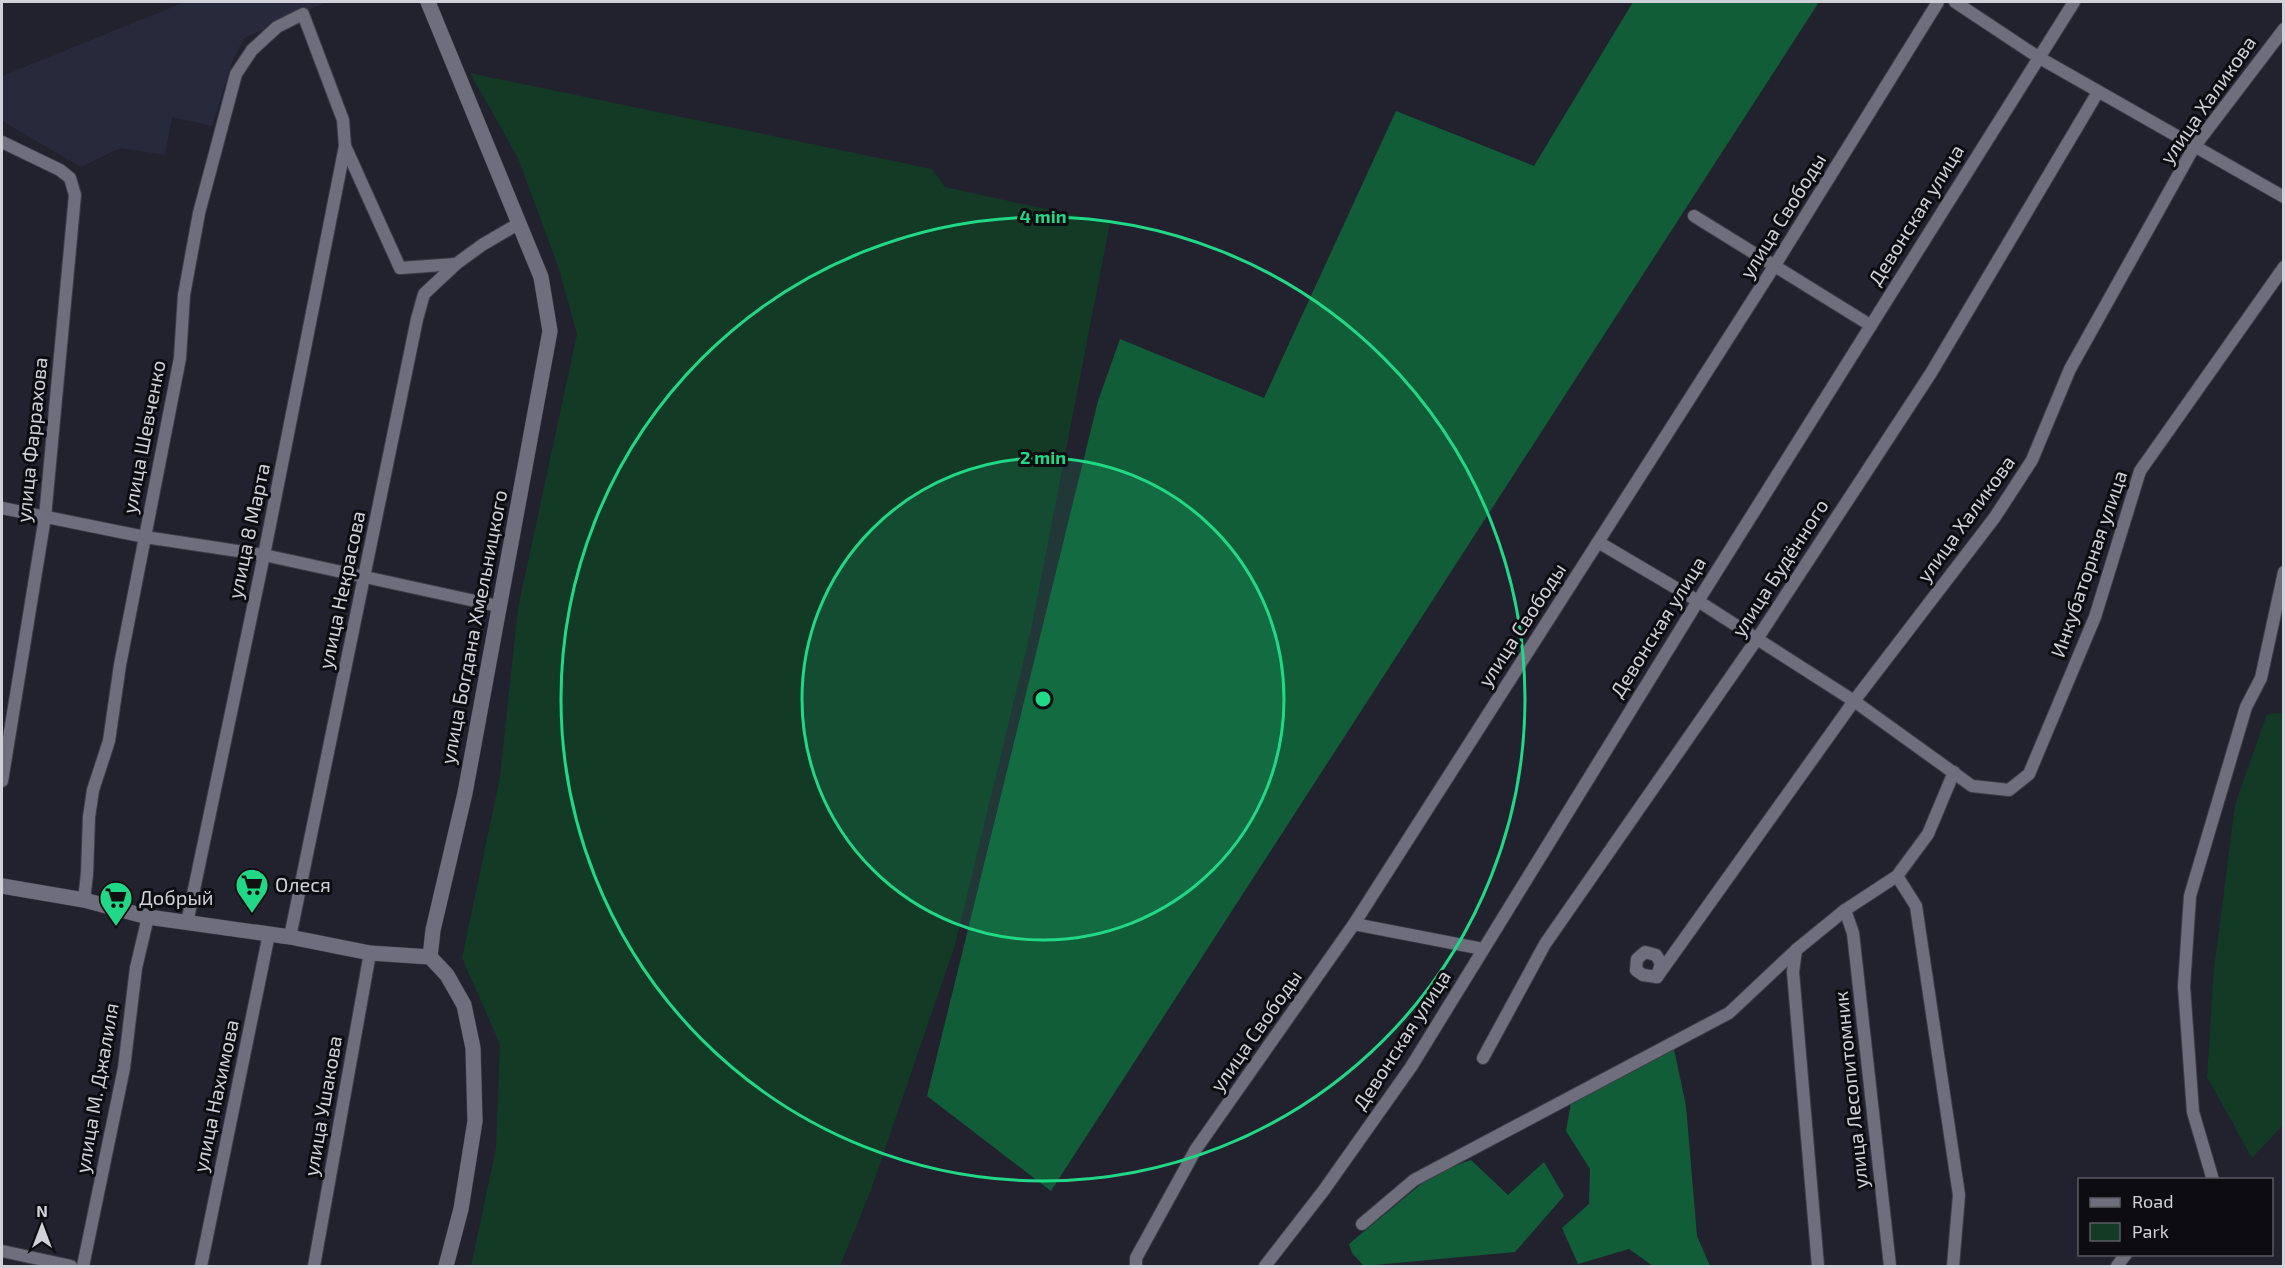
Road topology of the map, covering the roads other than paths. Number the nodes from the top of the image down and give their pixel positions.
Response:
1 (428, 2) edge
2 (1938, 2) edge
3 (1955, 2) edge
4 (2074, 2) edge
5 (2283, 29) edge
6 (2038, 57) junction
7 (2098, 92) junction
8 (2, 142) edge
9 (345, 146) junction
10 (2194, 147) junction
11 (2283, 197) edge
12 (1694, 216) dead end
13 (518, 224) junction
14 (456, 264) junction
15 (1775, 265) junction
16 (2283, 267) edge
17 (1870, 325) junction
18 (2, 508) edge
19 (45, 517) junction
20 (145, 537) junction
21 (1598, 542) junction
22 (264, 555) junction
23 (2283, 572) edge
24 (365, 576) junction
25 (1698, 601) junction
26 (498, 606) junction
27 (1757, 639) junction
28 (1854, 701) junction
29 (1954, 772) junction
30 (2, 781) edge
31 (1897, 876) junction
32 (2, 886) edge
33 (84, 900) junction
34 (1845, 910) junction
35 (148, 917) junction
36 (187, 923) junction
37 (1354, 924) junction
38 (269, 934) junction
39 (290, 937) junction
40 (1483, 949) junction
41 (1796, 950) junction
42 (370, 953) junction
43 (430, 957) junction
44 (1658, 977) dead end
45 (1483, 1058) dead end
46 (2213, 1178) edge
47 (1362, 1224) dead end
48 (2, 1251) edge
49 (71, 1266) edge
50 (83, 1266) edge
51 (201, 1266) edge
52 (314, 1266) edge
53 (447, 1266) edge
54 (1136, 1266) edge
55 (1265, 1266) edge
56 (1818, 1266) edge
57 (1890, 1266) edge
58 (1953, 1266) edge

1 - 13 street, улица Богдана Хмельницкого
2 - 15 street, улица Свободы
3 - 6 street
4 - 6 street, Девонская улица
5 - 10 street, улица Халикова
6 - 7 street
6 - 17 street, Девонская улица
7 - 10 street
7 - 27 street, улица Будённого
8 - 19 street, улица Фаррахова
9 - 14 street
9 - 20 street, улица Шевченко
9 - 22 street, улица 8 Марта
10 - 11 street
10 - 28 street, улица Халикова
12 - 15 street
13 - 14 street, улица Некрасова
13 - 26 street, улица Богдана Хмельницкого
14 - 24 street, улица Некрасова
15 - 17 street
15 - 21 street, улица Свободы
16 - 29 street, Инкубаторная улица
17 - 25 street, Девонская улица
18 - 19 street
19 - 20 street
19 - 30 street, улица Фаррахова
20 - 22 street
20 - 33 street, улица Шевченко
21 - 25 street, Инкубаторная улица
21 - 37 street, улица Свободы
22 - 24 street
22 - 36 street, улица 8 Марта
23 - 46 street
24 - 26 street
24 - 39 street, улица Некрасова
25 - 27 street, Инкубаторная улица
25 - 40 street, Девонская улица
26 - 43 street, улица Богдана Хмельницкого
27 - 28 street, Инкубаторная улица
27 - 45 street, улица Будённого
28 - 29 street, Инкубаторная улица
28 - 44 street, улица Халикова
29 - 31 street
31 - 34 street
31 - 58 street
32 - 33 street
33 - 35 street
34 - 41 street
34 - 57 street, улица Лесопитомник
35 - 36 street
35 - 50 street, улица М. Джалиля
36 - 38 street
37 - 40 street
37 - 54 street, улица Свободы
38 - 39 street
38 - 51 street, улица Нахимова
39 - 42 street
40 - 55 street, Девонская улица
41 - 47 street
41 - 56 street
42 - 43 street
42 - 52 street, улица Ушакова
43 - 53 street
48 - 49 street

